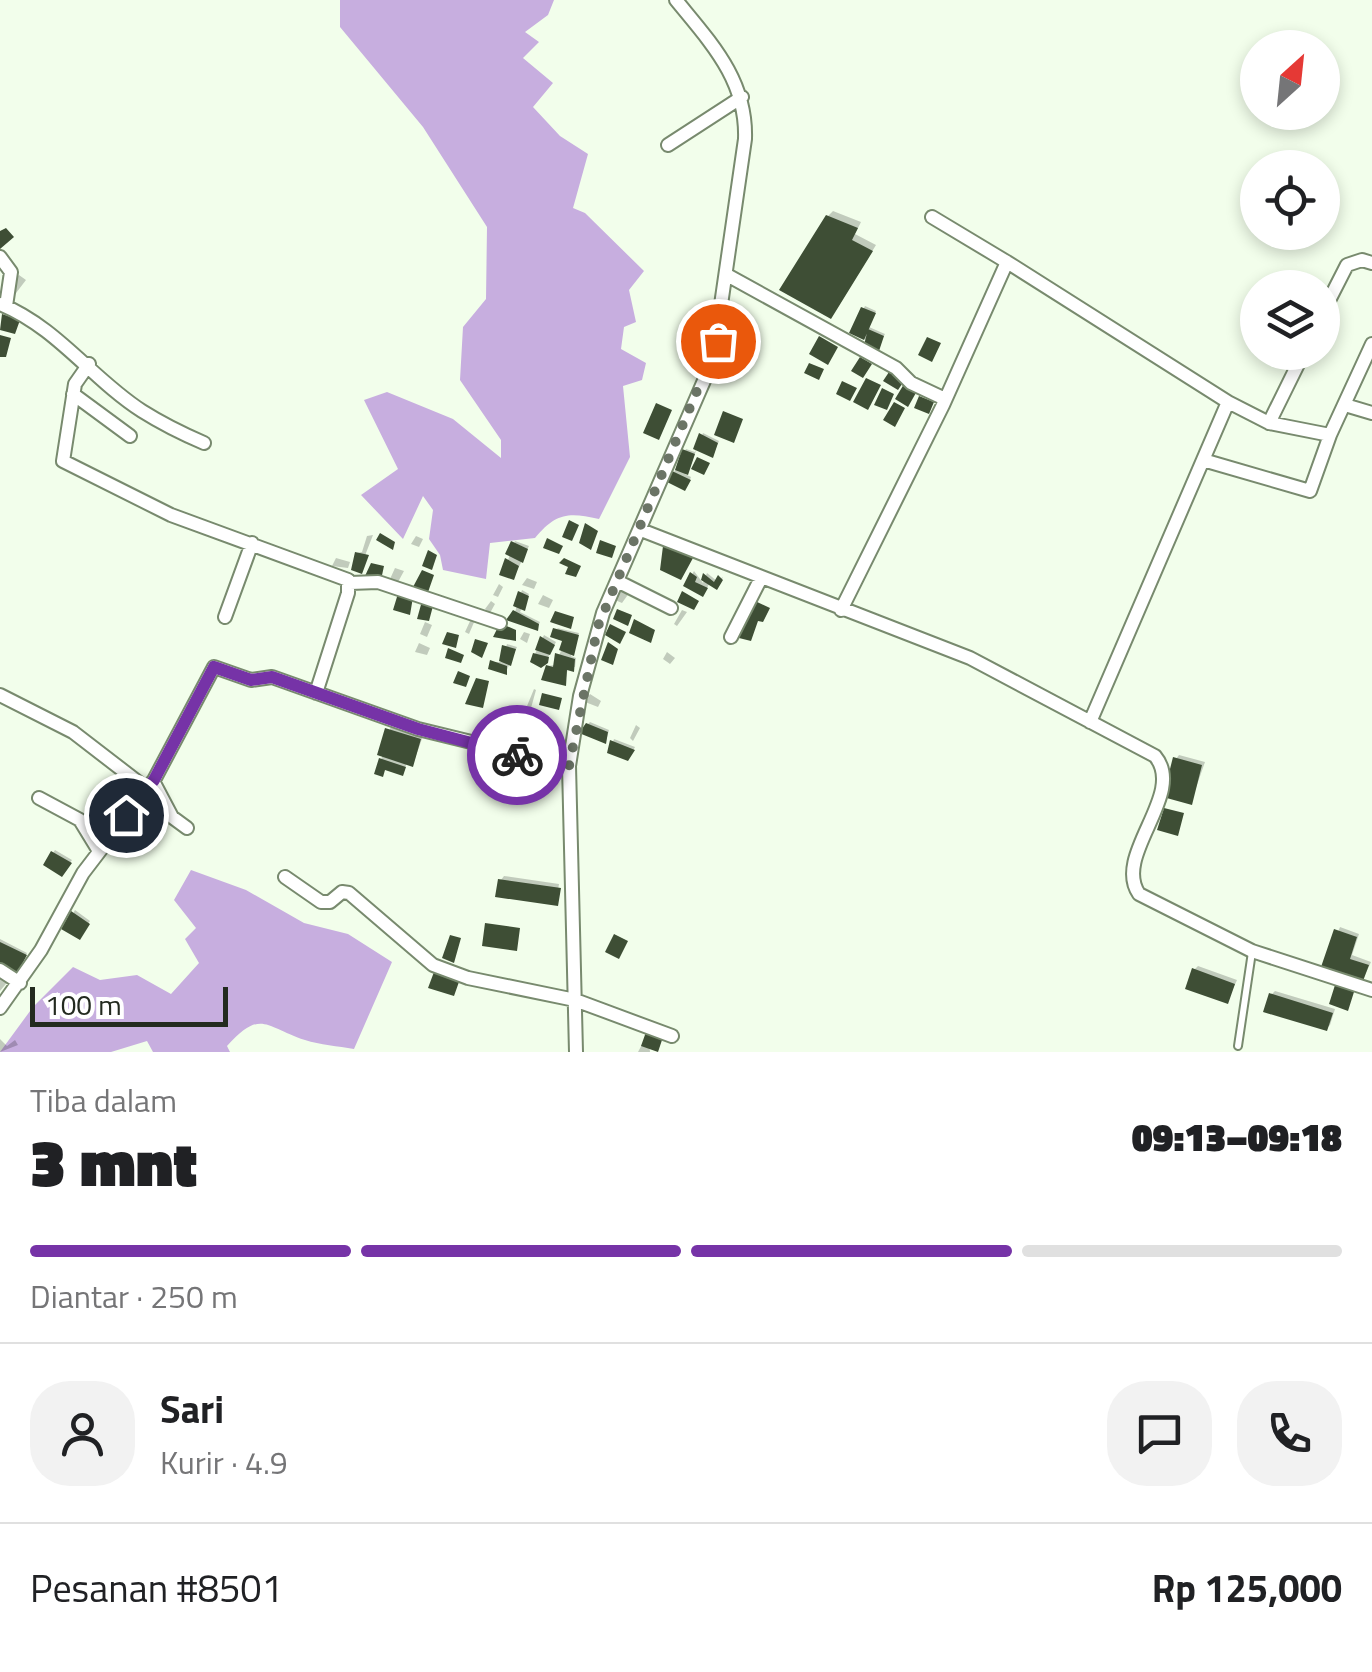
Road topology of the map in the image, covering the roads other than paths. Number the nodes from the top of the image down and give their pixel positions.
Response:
1 (676, 0) edge
2 (742, 97) junction
3 (668, 145) dead end
4 (932, 217) dead end
5 (0, 257) edge
6 (1007, 262) junction
7 (1372, 263) edge
8 (727, 275) junction
9 (1340, 279) edge
10 (3, 305) edge
11 (1372, 344) edge
12 (89, 364) junction
13 (1295, 370) edge
14 (73, 394) junction
15 (945, 399) junction
16 (1228, 402) junction
17 (1345, 405) junction
18 (1372, 414) edge
19 (1269, 423) junction
20 (1330, 435) junction
21 (130, 436) dead end
22 (204, 444) dead end
23 (1202, 460) junction
24 (640, 530) junction
25 (252, 543) junction
26 (760, 580) junction
27 (617, 581) junction
28 (350, 583) junction
29 (671, 608) dead end
30 (841, 610) junction
31 (226, 617) dead end
32 (500, 624) dead end
33 (731, 637) dead end
34 (316, 693) junction
35 (0, 695) edge
36 (1090, 722) junction
37 (569, 766) junction
38 (150, 785) junction
39 (39, 798) dead end
40 (187, 828) dead end
41 (99, 851) junction
42 (286, 877) dead end
43 (1252, 951) junction
44 (0, 970) edge
45 (20, 983) junction
46 (1372, 990) edge
47 (576, 1000) junction
48 (0, 1008) edge
49 (672, 1036) dead end
50 (1238, 1046) dead end
51 (576, 1052) edge

1 - 2 street
2 - 3 street
2 - 8 street
4 - 6 street
5 - 10 street
6 - 15 street
6 - 16 street
7 - 9 street
8 - 15 street
8 - 24 street
10 - 12 street
11 - 17 street
12 - 14 street
12 - 22 street
13 - 19 street
14 - 21 street
14 - 25 street
15 - 30 street
16 - 19 street
16 - 23 street
17 - 18 street
17 - 20 street
19 - 20 street
20 - 23 street
23 - 36 street
24 - 26 street
24 - 27 street
25 - 28 street
25 - 31 street
26 - 30 street
26 - 33 street
27 - 29 street
27 - 37 street
28 - 32 street
28 - 34 street
30 - 36 street
34 - 37 street
34 - 38 street
35 - 38 street
36 - 43 street
37 - 47 street
38 - 40 street
38 - 41 street
39 - 41 street
41 - 45 street
42 - 47 street
43 - 46 street
43 - 50 lane
44 - 45 street
45 - 48 street
47 - 49 street
47 - 51 street

